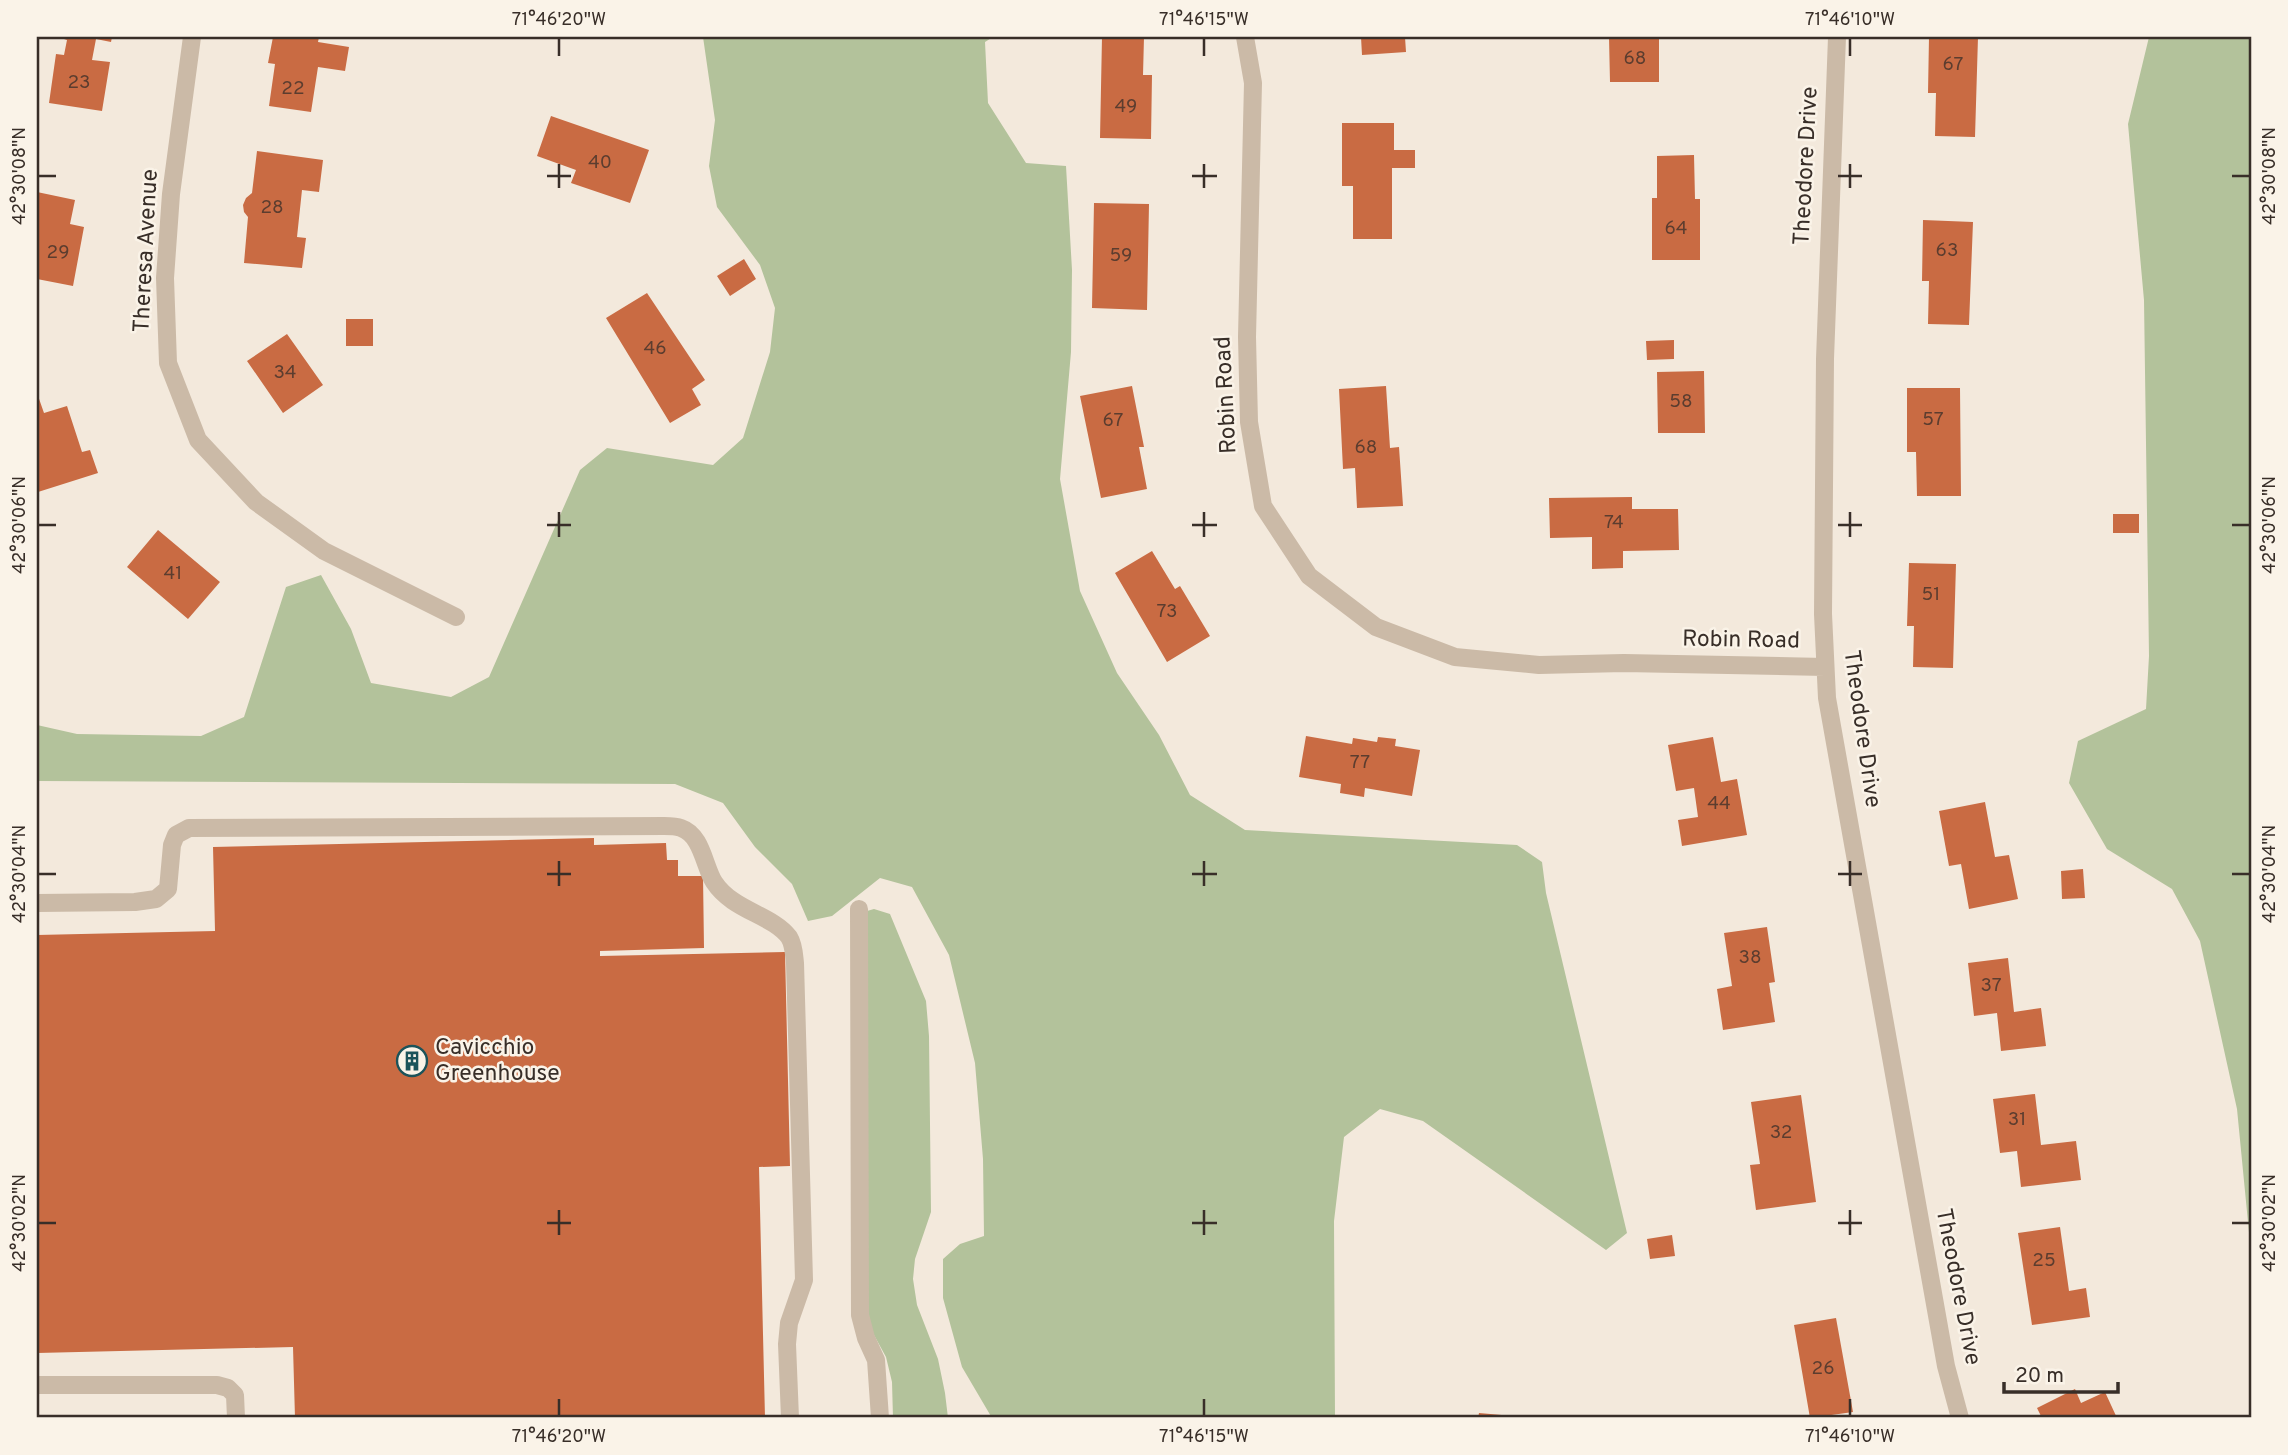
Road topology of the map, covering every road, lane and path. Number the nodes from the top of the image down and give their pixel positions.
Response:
1 (192, 37) edge
2 (1245, 37) edge
3 (1837, 37) edge
4 (456, 617) dead end
5 (1825, 667) junction
6 (37, 903) edge
7 (859, 909) dead end
8 (37, 1385) edge
9 (236, 1418) edge
10 (790, 1418) edge
11 (880, 1418) edge
12 (1961, 1418) edge

1 - 4 street, Theresa Avenue
2 - 5 street, Robin Road
3 - 5 street, Theodore Drive
5 - 12 street, Theodore Drive
6 - 10 street
7 - 11 street
8 - 9 street

